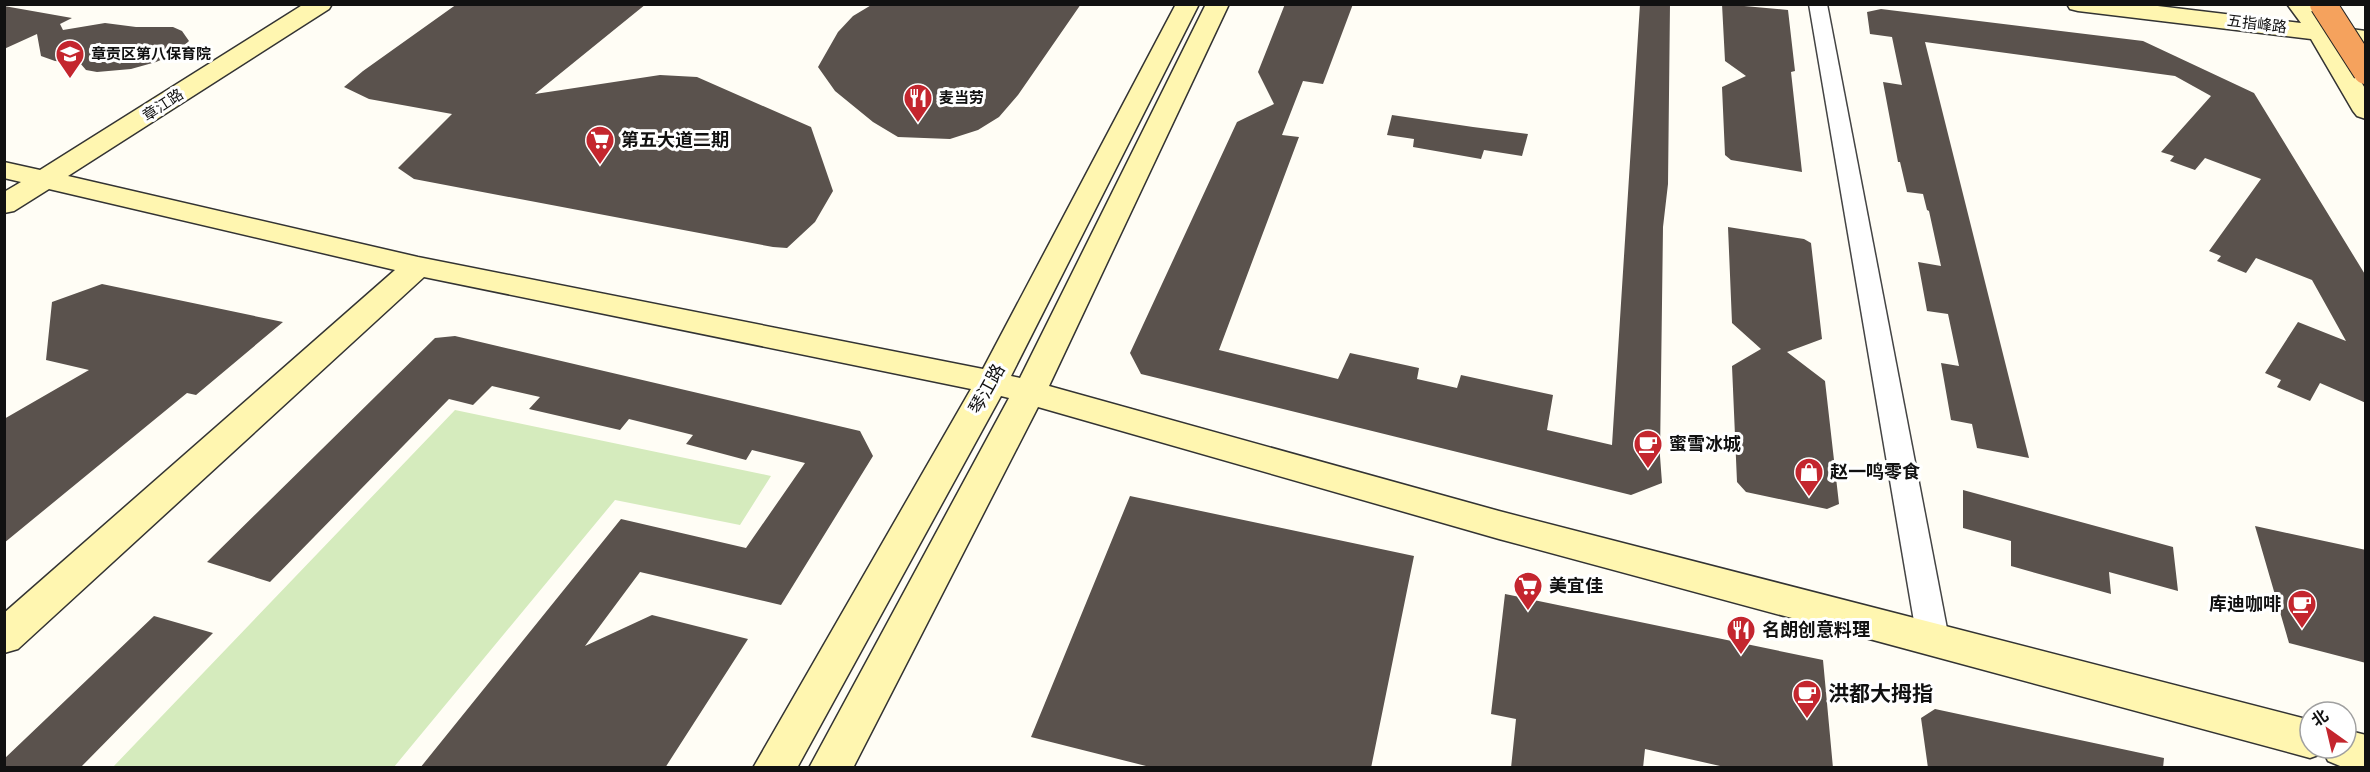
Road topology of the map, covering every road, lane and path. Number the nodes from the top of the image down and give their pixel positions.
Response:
1 (290, 4) edge
2 (321, 4) edge
3 (1188, 4) edge
4 (1218, 4) edge
5 (1818, 4) edge
6 (2078, 4) edge
7 (2174, 4) edge
8 (2346, 4) edge
9 (2319, 18) edge
10 (2366, 29) edge
11 (2366, 38) edge
12 (2366, 70) edge
13 (2366, 102) edge
14 (2366, 111) edge
15 (19, 176) edge
16 (4, 205) edge
17 (418, 267) junction
18 (992, 382) junction
19 (1029, 393) junction
20 (4, 637) edge
21 (1933, 639) junction
22 (2298, 736) edge
23 (774, 768) edge
24 (830, 768) edge

1 - 15 main road, 章江路
2 - 15 main road, 章江路
3 - 18 main road, 琴江路
4 - 19 main road, 琴江路
5 - 21 street
6 - 9 main road, 五指峰路
7 - 9 main road, 五指峰路
8 - 10 highway
9 - 10 main road, 五指峰路
9 - 11 main road, 五指峰路
9 - 12 highway, bridge
9 - 13 main road
9 - 14 main road
15 - 16 main road, 章江路
15 - 17 main road
17 - 18 main road
17 - 20 main road
18 - 19 main road
18 - 23 main road, 琴江路
19 - 21 main road
19 - 24 main road, 琴江路
21 - 22 main road

